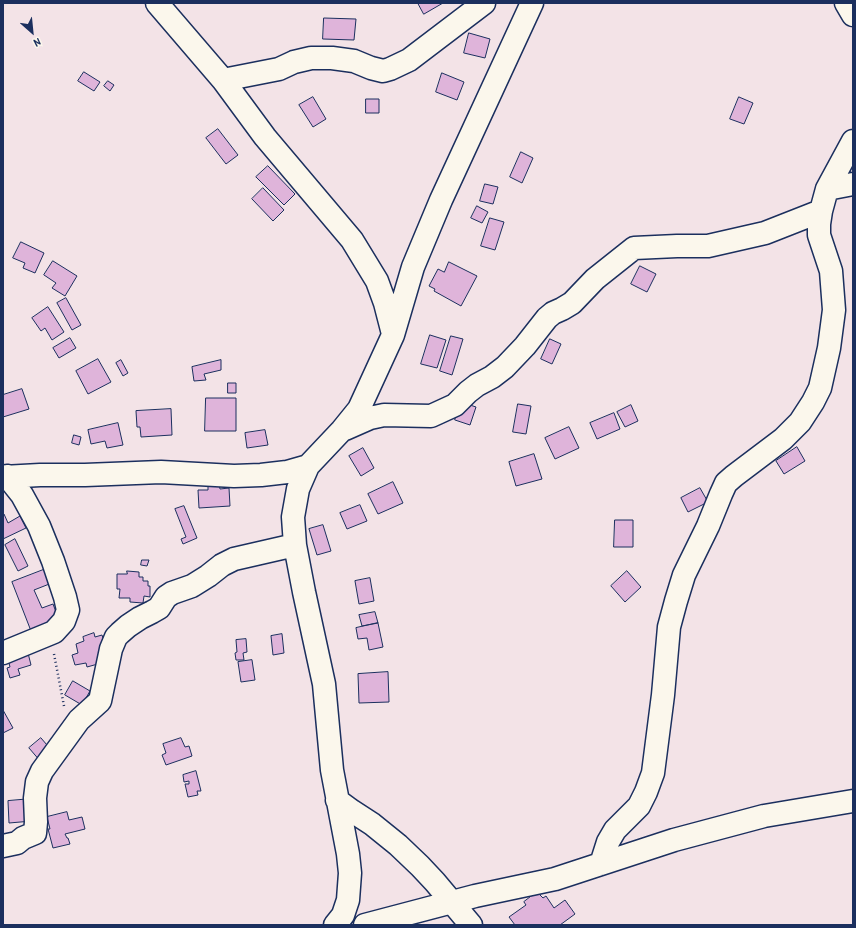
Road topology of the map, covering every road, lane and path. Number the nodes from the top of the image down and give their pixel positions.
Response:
1 (157, 3) edge
2 (484, 3) edge
3 (532, 3) edge
4 (846, 3) edge
5 (853, 15) edge
6 (223, 80) junction
7 (853, 141) edge
8 (853, 184) edge
9 (827, 189) junction
10 (821, 210) junction
11 (393, 335) junction
12 (342, 430) junction
13 (308, 466) junction
14 (5, 476) edge
15 (295, 545) junction
16 (54, 632) junction
17 (3, 653) edge
18 (69, 734) junction
19 (337, 800) junction
20 (853, 801) edge
21 (3, 846) edge
22 (601, 864) junction
23 (452, 902) junction
24 (335, 925) edge
25 (365, 925) edge
26 (471, 925) edge

1 - 6 street
2 - 6 street
3 - 11 street
4 - 5 street
6 - 11 street
7 - 9 street
8 - 9 street
9 - 10 street
10 - 12 street
10 - 22 street
11 - 12 street
12 - 13 street
13 - 14 street
13 - 15 street
14 - 16 street
15 - 18 street
15 - 19 street
16 - 17 street
16 - 18 path
18 - 21 street
19 - 23 street
19 - 24 street
20 - 22 street
22 - 23 street
23 - 25 street
23 - 26 street

